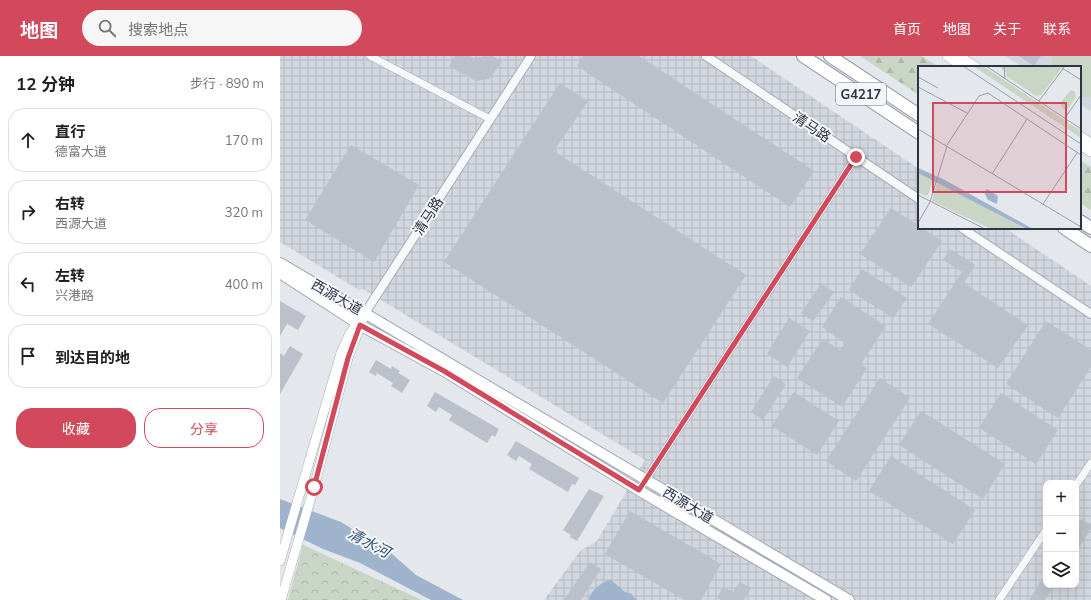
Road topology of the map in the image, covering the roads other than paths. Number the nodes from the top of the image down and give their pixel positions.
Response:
1 (370, 56) edge
2 (531, 56) edge
3 (706, 56) edge
4 (803, 56) edge
5 (830, 56) edge
6 (947, 56) edge
7 (959, 56) edge
8 (962, 66) edge
9 (974, 66) edge
10 (918, 114) edge
11 (490, 119) junction
12 (918, 132) edge
13 (1081, 137) edge
14 (1088, 146) edge
15 (856, 157) junction
16 (918, 198) edge
17 (1081, 222) edge
18 (1091, 228) edge
19 (964, 229) edge
20 (1066, 229) edge
21 (1091, 246) edge
22 (280, 263) edge
23 (280, 273) edge
24 (366, 313) junction
25 (1091, 314) edge
26 (359, 324) junction
27 (1091, 463) edge
28 (645, 480) junction
29 (1079, 481) edge
30 (639, 490) junction
31 (1043, 534) edge
32 (280, 561) edge
33 (281, 600) edge
34 (826, 600) edge
35 (849, 600) edge
36 (999, 600) edge

1 - 11 street
2 - 11 street, 清马路
3 - 15 street, 清马路
4 - 12 highway, G4217
5 - 10 highway, G4217
6 - 8 main road
7 - 9 main road
11 - 24 street, 清马路
13 - 14 main road
15 - 16 street, 清马路
15 - 28 street
17 - 18 highway
19 - 25 street
20 - 21 highway
22 - 24 main road, 西源大道
23 - 26 main road, 西源大道
24 - 26 main road
24 - 28 main road, 西源大道
26 - 30 main road, 西源大道
26 - 32 main road
26 - 33 main road
27 - 29 street
28 - 30 street
28 - 35 main road, 西源大道
30 - 34 main road, 西源大道
31 - 36 street

